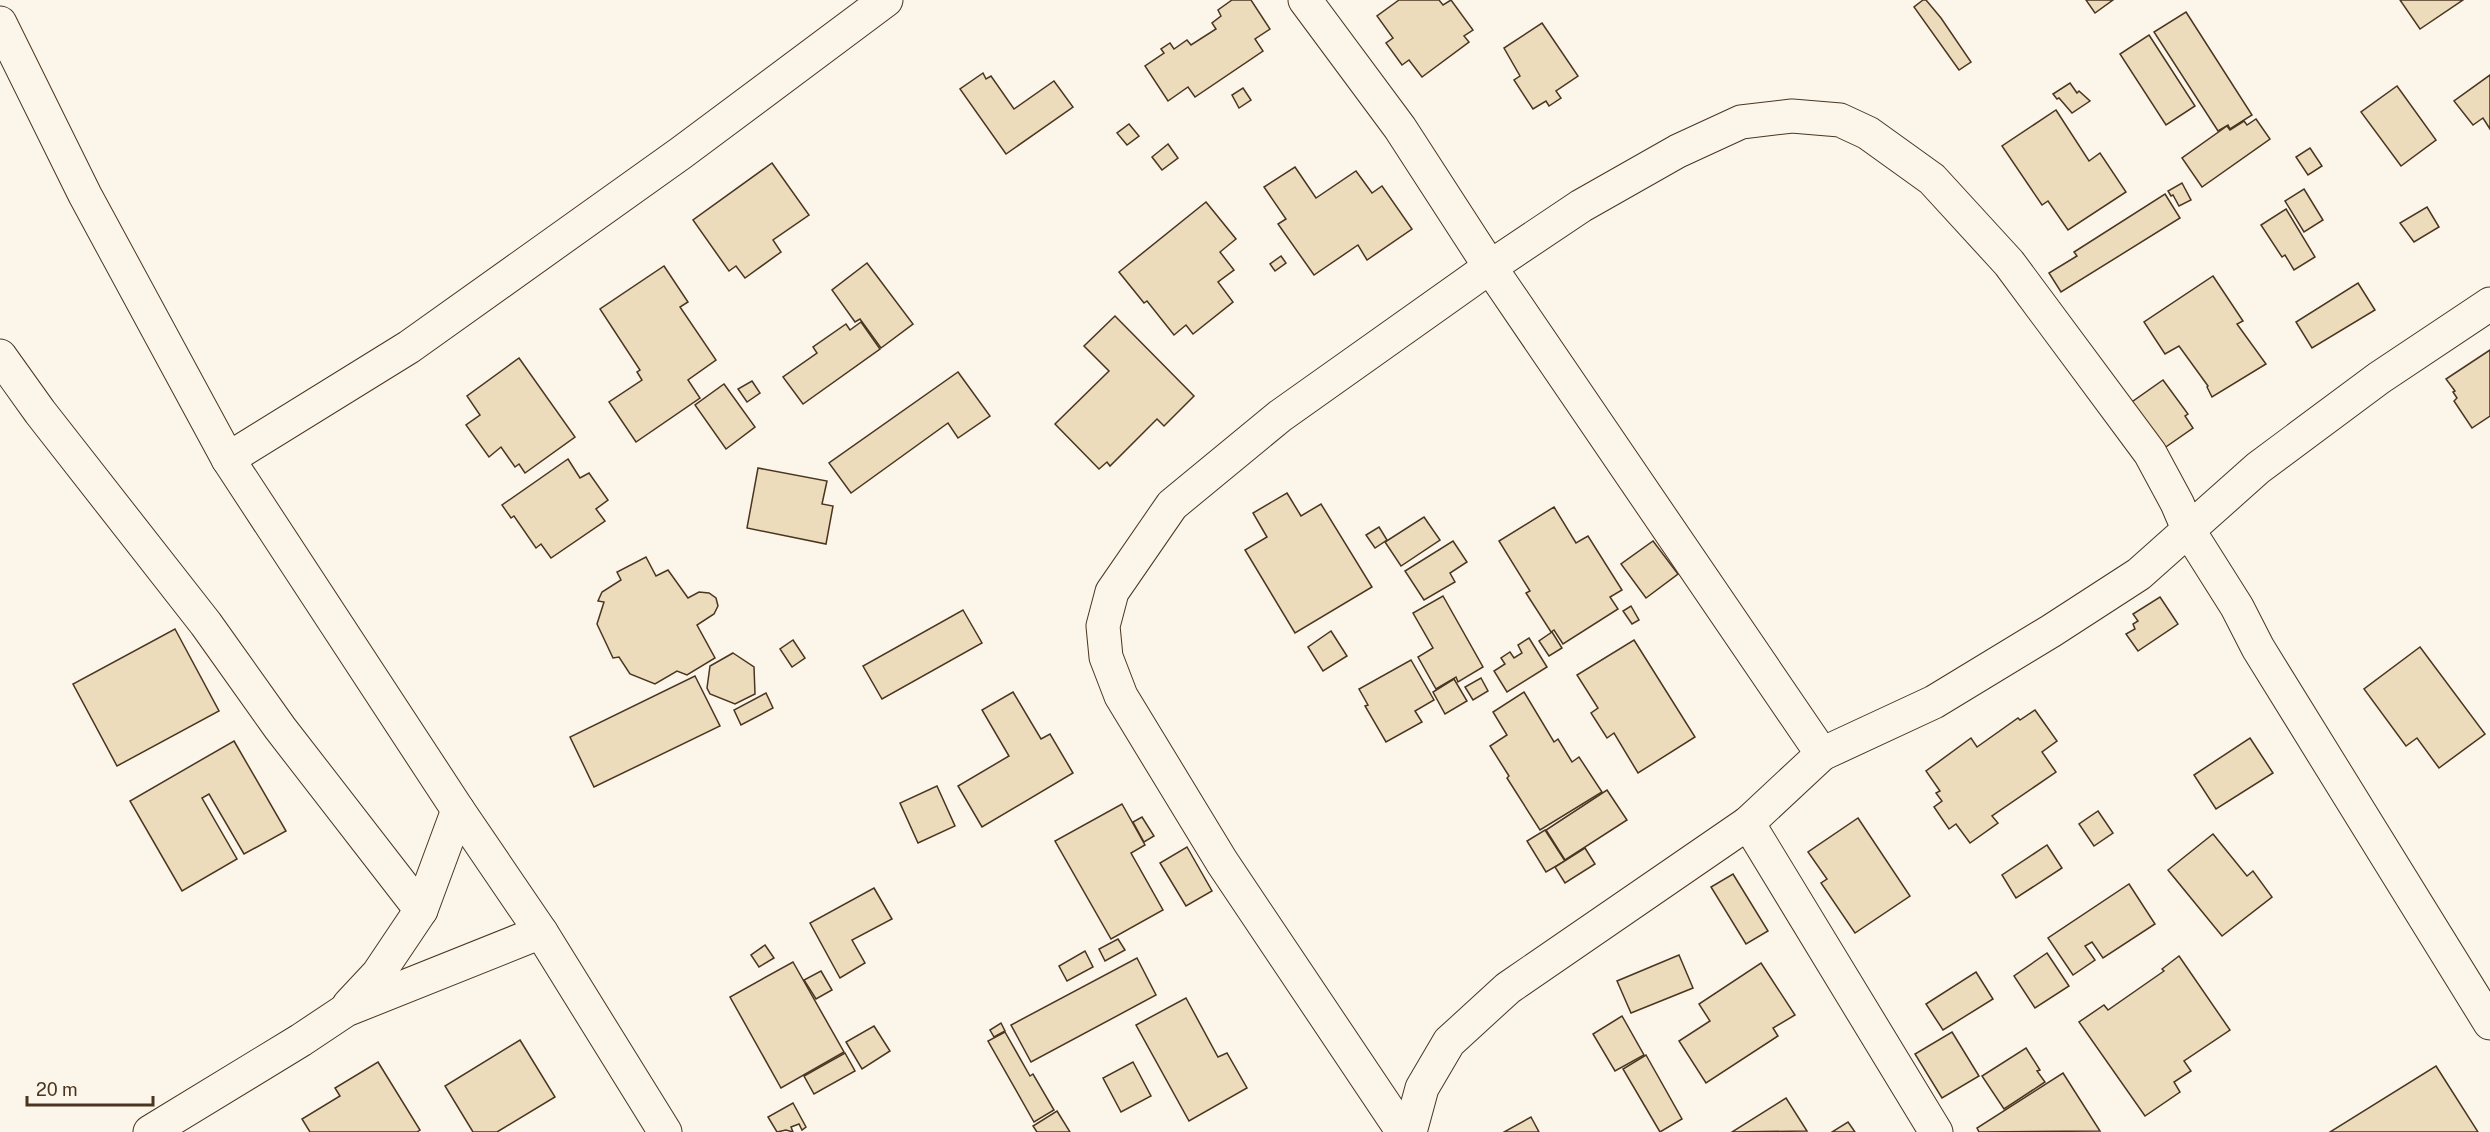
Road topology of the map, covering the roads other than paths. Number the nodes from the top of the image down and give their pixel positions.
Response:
1 (886, 0) edge
2 (1305, 0) edge
3 (0, 23) edge
4 (1490, 267) junction
5 (2490, 304) edge
6 (0, 356) edge
7 (228, 459) junction
8 (2189, 531) junction
9 (1822, 754) junction
10 (458, 810) junction
11 (1748, 823) junction
12 (421, 910) junction
13 (542, 932) junction
14 (346, 1010) junction
15 (2490, 1023) edge
16 (150, 1132) edge
17 (664, 1132) edge
18 (1403, 1132) edge
19 (1410, 1132) edge
20 (1936, 1132) edge

1 - 7 street
2 - 4 street
3 - 7 street
4 - 8 street
4 - 9 street
4 - 18 street
5 - 8 street
6 - 12 street
7 - 10 street
8 - 9 street
8 - 15 street
9 - 11 street
10 - 12 street
10 - 13 street
11 - 19 street
11 - 20 street
12 - 14 street
13 - 14 street
13 - 17 street
14 - 16 street

